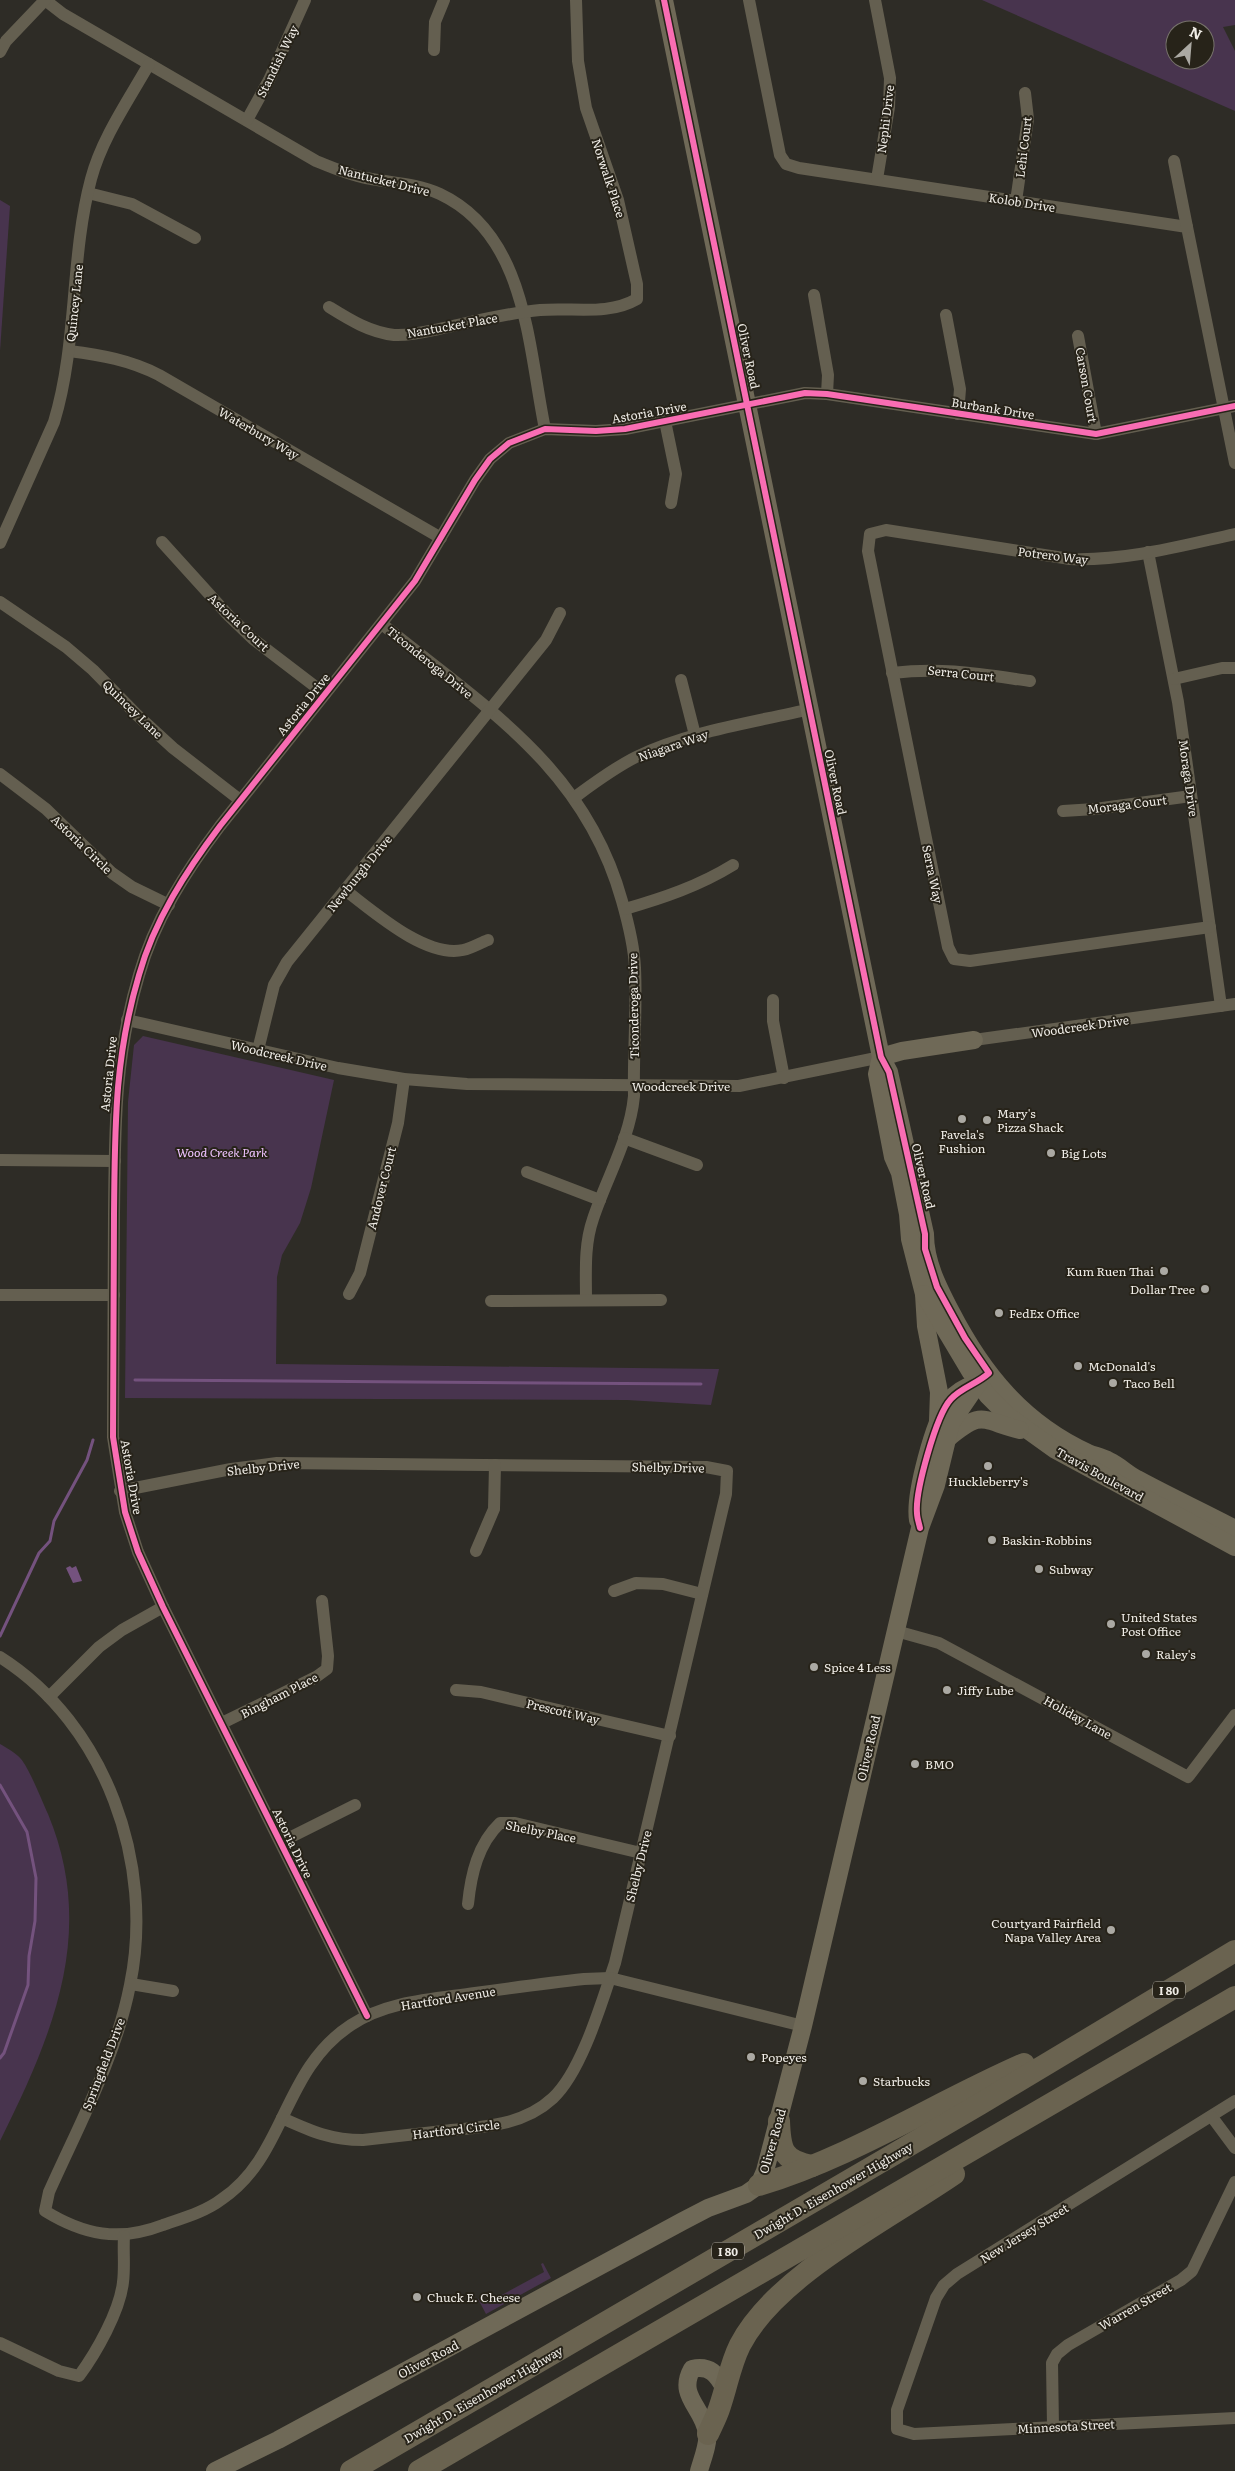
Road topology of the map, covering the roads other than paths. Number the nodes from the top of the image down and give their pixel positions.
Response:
1 (45, 0) edge
2 (444, 0) edge
3 (576, 0) edge
4 (664, 0) edge
5 (749, 0) edge
6 (874, 0) edge
7 (303, 1) edge
8 (434, 50) dead end
9 (0, 52) edge
10 (149, 64) junction
11 (1026, 93) dead end
12 (247, 120) junction
13 (1174, 161) dead end
14 (877, 180) junction
15 (88, 193) junction
16 (1016, 201) junction
17 (1187, 227) junction
18 (195, 238) dead end
19 (814, 295) dead end
20 (329, 307) dead end
21 (522, 312) junction
22 (946, 315) dead end
23 (1078, 336) dead end
24 (69, 351) junction
25 (827, 394) junction
26 (747, 404) junction
27 (1229, 407) edge
28 (958, 414) junction
29 (665, 421) junction
30 (545, 429) junction
31 (1096, 434) junction
32 (1235, 464) edge
33 (672, 503) dead end
34 (870, 534) joint
35 (1235, 534) edge
36 (441, 538) junction
37 (162, 542) dead end
38 (0, 543) edge
39 (1148, 552) junction
40 (0, 602) edge
41 (560, 613) dead end
42 (382, 624) junction
43 (1235, 668) edge
44 (892, 673) junction
45 (680, 680) dead end
46 (1174, 680) junction
47 (1030, 681) dead end
48 (325, 694) junction
49 (490, 710) junction
50 (810, 710) junction
51 (695, 735) junction
52 (0, 774) edge
53 (1191, 796) junction
54 (575, 797) junction
55 (240, 800) junction
56 (1063, 811) dead end
57 (733, 865) dead end
58 (345, 890) junction
59 (168, 905) junction
60 (625, 909) junction
61 (1210, 927) junction
62 (488, 940) dead end
63 (773, 1000) dead end
64 (1235, 1004) edge
65 (1221, 1006) junction
66 (127, 1020) junction
67 (974, 1040) joint
68 (258, 1050) junction
69 (881, 1057) junction
70 (784, 1078) junction
71 (404, 1079) junction
72 (634, 1086) junction
73 (624, 1138) junction
74 (0, 1160) edge
75 (115, 1161) junction
76 (697, 1165) dead end
77 (527, 1172) dead end
78 (600, 1200) junction
79 (349, 1294) dead end
80 (924, 1294) junction
81 (0, 1295) edge
82 (114, 1296) junction
83 (586, 1299) junction
84 (661, 1300) dead end
85 (492, 1301) dead end
86 (984, 1378) junction
87 (938, 1421) junction
88 (1030, 1433) junction
89 (947, 1439) junction
90 (495, 1465) junction
91 (120, 1491) junction
92 (920, 1528) junction
93 (1235, 1529) edge
94 (1235, 1547) edge
95 (476, 1551) dead end
96 (614, 1591) dead end
97 (702, 1594) junction
98 (322, 1601) dead end
99 (163, 1607) junction
100 (896, 1631) junction
101 (0, 1657) edge
102 (456, 1690) dead end
103 (49, 1697) junction
104 (1235, 1715) edge
105 (222, 1723) junction
106 (670, 1736) junction
107 (354, 1805) dead end
108 (280, 1842) junction
109 (641, 1853) junction
110 (468, 1904) dead end
111 (1235, 1951) edge
112 (610, 1978) junction
113 (131, 1984) junction
114 (173, 1991) dead end
115 (1235, 1997) edge
116 (1235, 2009) edge
117 (367, 2016) junction
118 (803, 2026) junction
119 (1102, 2029) junction
120 (1157, 2044) junction
121 (1080, 2088) junction
122 (1235, 2101) edge
123 (1212, 2117) junction
124 (282, 2118) junction
125 (779, 2122) junction
126 (1235, 2148) edge
127 (812, 2166) junction
128 (1235, 2182) edge
129 (759, 2184) junction
130 (45, 2211) joint
131 (124, 2236) junction
132 (0, 2343) edge
133 (725, 2389) junction
134 (1235, 2418) edge
135 (1053, 2427) junction
136 (897, 2430) joint
137 (708, 2434) junction
138 (215, 2471) edge
139 (352, 2471) edge
140 (419, 2471) edge
141 (699, 2471) edge

1 - 9 street
1 - 10 street, Nantucket Drive
2 - 8 street
3 - 21 street, Norwalk Place
4 - 26 street, Oliver Road
5 - 14 street, Kolob Drive
6 - 14 street, Nephi Drive
7 - 12 street, Standish Way
10 - 12 street, Nantucket Drive
10 - 15 street, Quincey Lane
11 - 16 street, Lehi Court
12 - 21 street, Nantucket Drive
13 - 17 street
14 - 16 street, Kolob Drive
15 - 18 street
15 - 24 street, Quincey Lane
16 - 17 street, Kolob Drive
17 - 27 street
19 - 25 street
20 - 21 street, Nantucket Place
21 - 30 street, Nantucket Drive
22 - 28 street
23 - 31 street, Carson Court
24 - 36 street, Waterbury Way
24 - 38 street, Quincey Lane
25 - 26 street, Burbank Drive
25 - 28 street, Burbank Drive
26 - 29 street, Astoria Drive
26 - 50 street, Oliver Road
27 - 31 street, Burbank Drive
27 - 32 street
28 - 31 street, Burbank Drive
29 - 30 street, Astoria Drive
29 - 33 street
30 - 36 street, Astoria Drive
34 - 39 street, Potrero Way
34 - 44 street, Serra Way
35 - 39 street, Potrero Way
36 - 42 street, Astoria Drive
37 - 48 street, Astoria Court
39 - 46 street, Moraga Drive
40 - 55 street, Quincey Lane
41 - 49 street, Newburgh Drive
42 - 48 street, Astoria Drive
42 - 49 street, Ticonderoga Drive
43 - 46 street
44 - 47 street, Serra Court
44 - 61 street, Serra Way
45 - 51 street
46 - 53 street, Moraga Drive
48 - 55 street, Astoria Drive
49 - 54 street, Ticonderoga Drive
49 - 58 street, Newburgh Drive
50 - 51 street, Niagara Way
50 - 69 street, Oliver Road
51 - 54 street, Niagara Way
52 - 59 street, Astoria Circle
53 - 56 street, Moraga Court
53 - 61 street, Moraga Drive
54 - 60 street, Ticonderoga Drive
55 - 59 street, Astoria Drive
57 - 60 street
58 - 62 street
58 - 68 street, Newburgh Drive
59 - 66 street, Astoria Drive
60 - 72 street, Ticonderoga Drive
61 - 65 street, Moraga Drive
63 - 70 street
64 - 65 street, Woodcreek Drive
65 - 67 street, Woodcreek Drive
66 - 68 street, Woodcreek Drive
66 - 75 street, Astoria Drive
67 - 69 street, Woodcreek Drive
68 - 71 street, Woodcreek Drive
69 - 70 street, Woodcreek Drive
69 - 80 street, Oliver Road
69 - 86 street, Oliver Road
70 - 72 street, Woodcreek Drive
71 - 72 street, Woodcreek Drive
71 - 79 street, Andover Court
72 - 73 street, Ticonderoga Drive
73 - 76 street
73 - 78 street, Ticonderoga Drive
74 - 75 street
75 - 82 street, Astoria Drive
77 - 78 street
78 - 83 street, Ticonderoga Drive
80 - 86 street, Oliver Road
80 - 87 street, Oliver Road
81 - 82 street
82 - 91 street, Astoria Drive
83 - 84 street
83 - 85 street
86 - 87 street, Oliver Road
86 - 88 street, Travis Boulevard
86 - 89 street, Oliver Road
86 - 93 street, Travis Boulevard
87 - 92 street, Oliver Road
88 - 89 street
88 - 94 street, Travis Boulevard
89 - 92 street, Oliver Road
90 - 91 street, Shelby Drive
90 - 95 street
90 - 97 street, Shelby Drive
91 - 99 street, Astoria Drive
92 - 100 street, Oliver Road
96 - 97 street
97 - 106 street, Shelby Drive
98 - 105 street, Bingham Place
99 - 103 street
99 - 105 street, Astoria Drive
100 - 104 street, Holiday Lane
100 - 118 street, Oliver Road
101 - 103 street, Springfield Drive
102 - 106 street, Prescott Way
103 - 113 street, Springfield Drive
105 - 108 street, Astoria Drive
106 - 109 street, Shelby Drive
107 - 108 street
108 - 117 street, Astoria Drive
109 - 110 street, Shelby Place
109 - 112 street, Shelby Drive
111 - 119 highway, Dwight D. Eisenhower Highway / I 80
112 - 117 street, Hartford Avenue
112 - 118 street, Hartford Avenue
112 - 124 street, Hartford Circle
113 - 114 street
113 - 130 street, Springfield Drive
115 - 120 highway, I 80
116 - 120 highway
117 - 124 street, Hartford Avenue
118 - 125 street, Oliver Road
119 - 127 highway
119 - 139 highway, Dwight D. Eisenhower Highway / I 80
120 - 121 highway, I 80
121 - 133 highway
121 - 140 highway, I 80
122 - 123 street, New Jersey Street
123 - 126 street
123 - 136 street, New Jersey Street
124 - 131 street, Hartford Avenue
125 - 127 highway
125 - 129 street, Oliver Road
127 - 129 highway
128 - 135 street, Warren Street
129 - 138 street, Oliver Road
130 - 131 street, Hartford Avenue
131 - 132 street
133 - 137 highway
133 - 137 street
134 - 135 street, Minnesota Street
135 - 136 street, Minnesota Street
137 - 141 street

